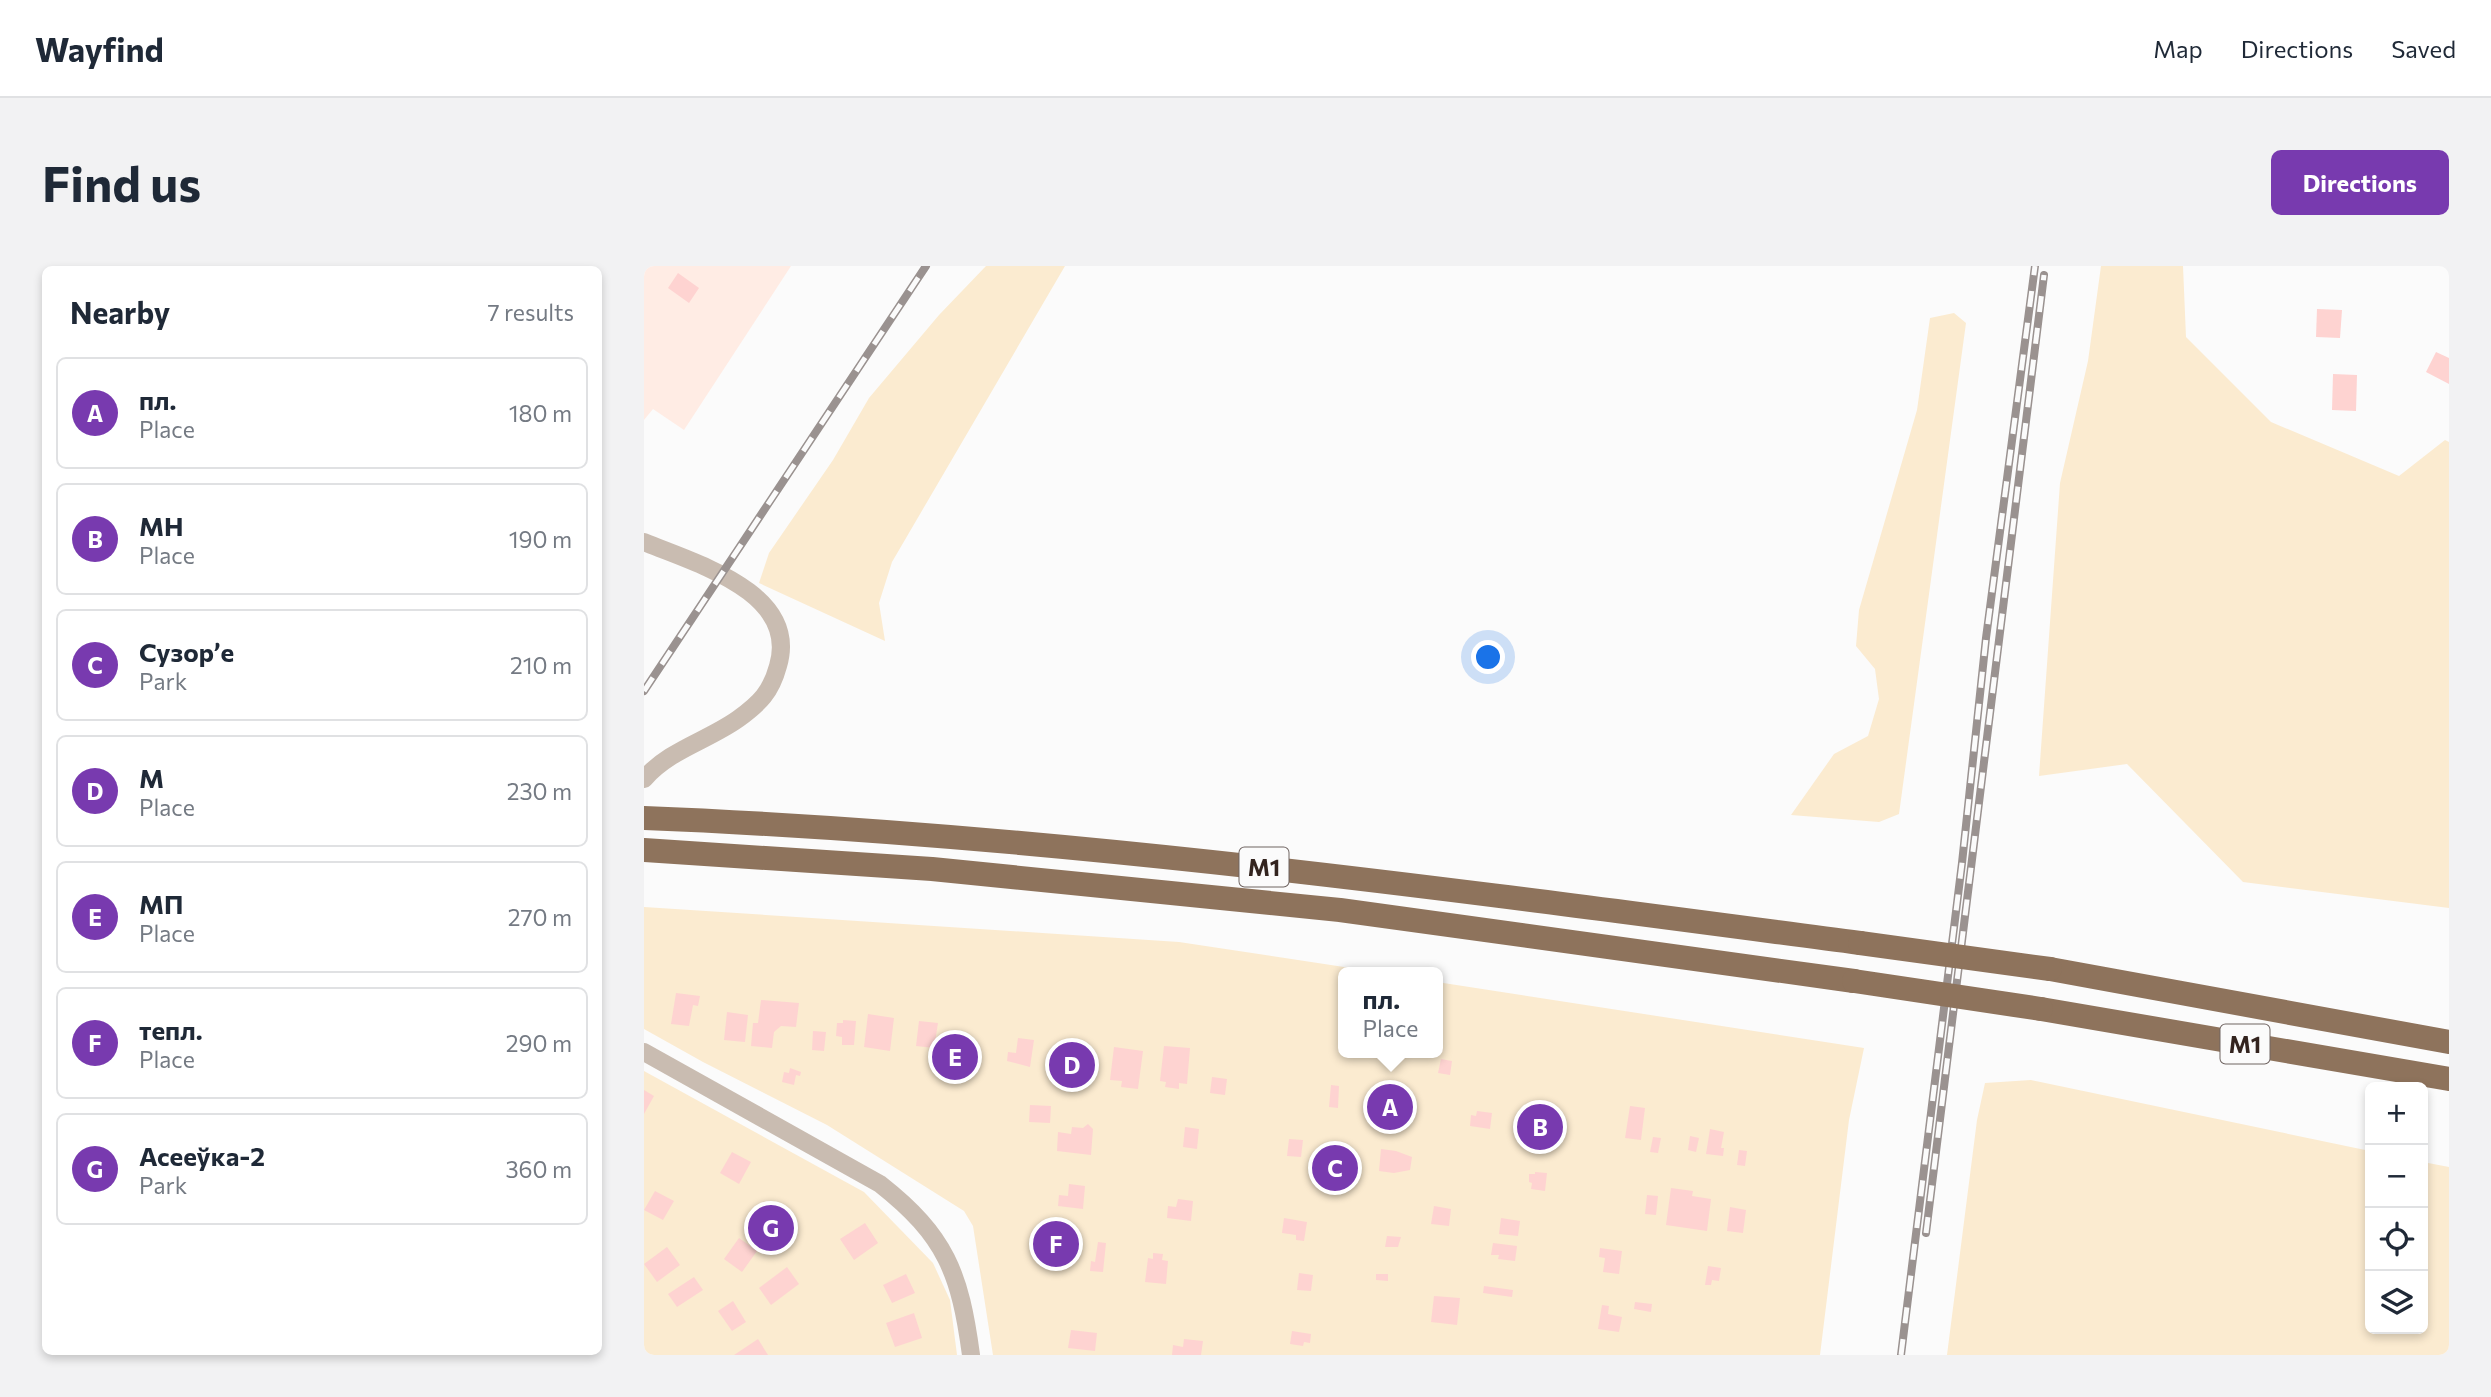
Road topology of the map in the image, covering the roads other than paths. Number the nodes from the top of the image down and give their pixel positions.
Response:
1 (644, 542) edge
2 (644, 779) edge
3 (655, 818) edge
4 (652, 850) edge
5 (2449, 1042) edge
6 (644, 1052) edge
7 (2449, 1079) edge
8 (971, 1355) edge

1 - 2 street
3 - 5 highway, М1, bridge
4 - 7 highway, М1, bridge
6 - 8 street

